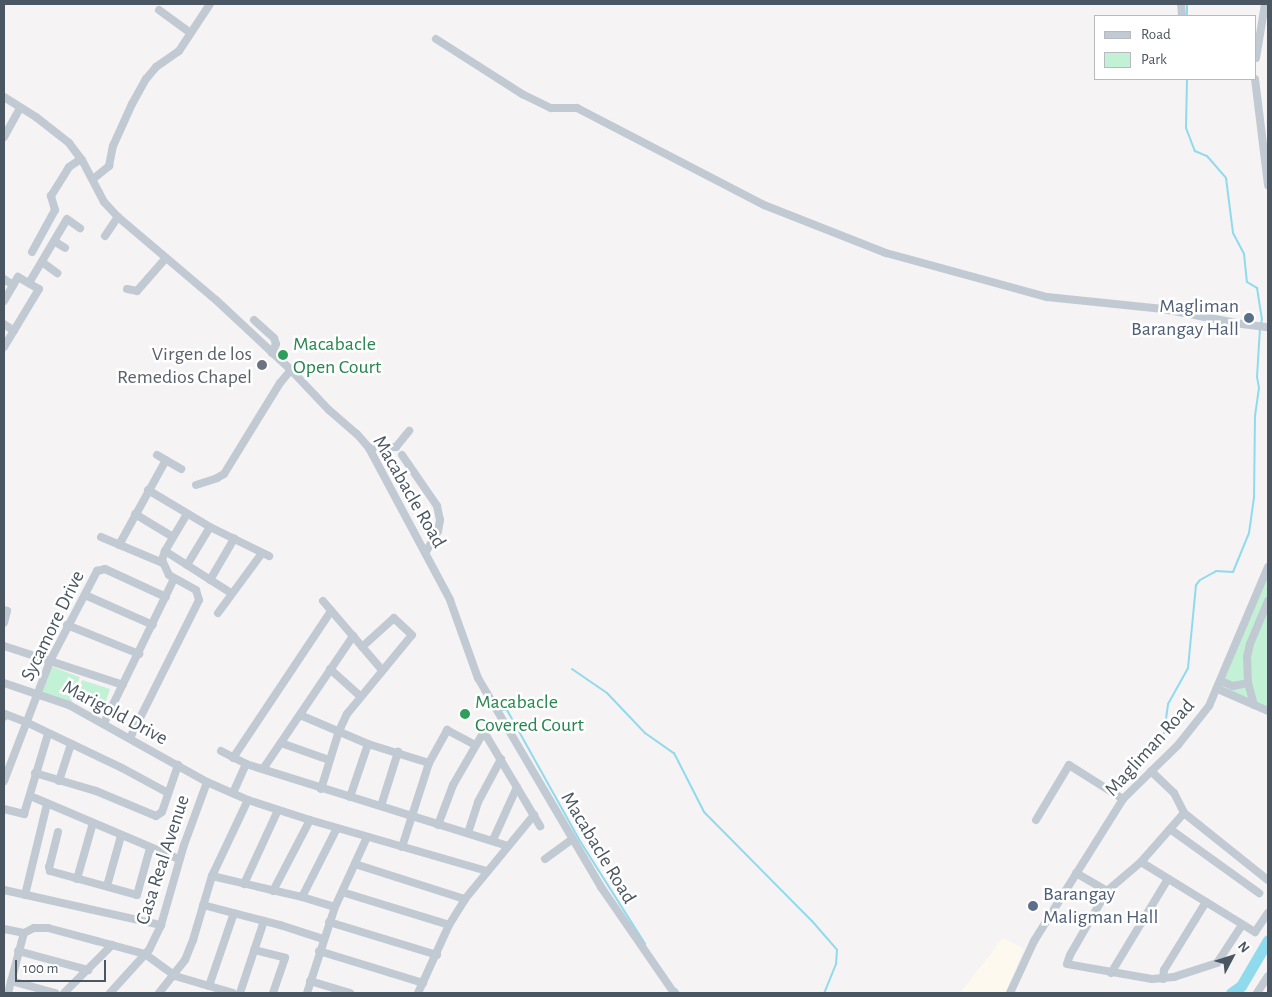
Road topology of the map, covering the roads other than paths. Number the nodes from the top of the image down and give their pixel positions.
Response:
1 (210, 4) edge
2 (1265, 4) edge
3 (159, 10) dead end
4 (191, 32) junction
5 (436, 39) dead end
6 (1258, 39) junction
7 (1268, 40) edge
8 (1257, 48) edge
9 (1255, 80) edge
10 (4, 97) edge
11 (20, 108) junction
12 (4, 137) edge
13 (81, 158) junction
14 (93, 179) junction
15 (1268, 185) edge
16 (118, 217) junction
17 (80, 228) dead end
18 (105, 236) dead end
19 (54, 240) junction
20 (65, 248) dead end
21 (32, 252) dead end
22 (166, 258) junction
23 (42, 262) junction
24 (57, 273) dead end
25 (4, 278) edge
26 (29, 283) junction
27 (14, 285) junction
28 (127, 289) dead end
29 (4, 301) edge
30 (254, 320) dead end
31 (4, 324) edge
32 (1267, 327) edge
33 (14, 331) junction
34 (4, 347) edge
35 (272, 353) junction
36 (291, 370) junction
37 (409, 431) dead end
38 (369, 448) junction
39 (157, 455) dead end
40 (402, 455) dead end
41 (166, 460) junction
42 (182, 469) dead end
43 (196, 485) dead end
44 (148, 490) junction
45 (134, 514) junction
46 (187, 514) junction
47 (210, 527) junction
48 (101, 537) dead end
49 (173, 537) junction
50 (234, 539) junction
51 (119, 545) junction
52 (165, 551) junction
53 (426, 552) junction
54 (163, 563) junction
55 (187, 565) junction
56 (1268, 568) edge
57 (210, 580) junction
58 (174, 581) dead end
59 (231, 593) junction
60 (85, 595) junction
61 (166, 597) junction
62 (323, 601) dead end
63 (1268, 601) edge
64 (4, 610) edge
65 (332, 611) junction
66 (218, 613) dead end
67 (4, 623) edge
68 (67, 625) junction
69 (153, 625) junction
70 (353, 636) junction
71 (4, 646) edge
72 (362, 647) junction
73 (139, 654) junction
74 (50, 661) junction
75 (330, 669) junction
76 (382, 670) junction
77 (4, 683) edge
78 (1248, 683) junction
79 (123, 685) junction
80 (1220, 685) junction
81 (39, 693) junction
82 (360, 696) junction
83 (1254, 705) junction
84 (1268, 711) edge
85 (300, 715) junction
86 (4, 717) edge
87 (28, 722) junction
88 (104, 722) junction
89 (339, 731) junction
90 (48, 734) junction
91 (130, 738) junction
92 (281, 743) junction
93 (72, 744) junction
94 (368, 744) junction
95 (475, 745) junction
96 (221, 751) dead end
97 (398, 752) junction
98 (233, 758) junction
99 (501, 759) junction
100 (329, 760) junction
101 (430, 763) junction
102 (246, 764) junction
103 (178, 765) junction
104 (264, 770) junction
105 (1151, 771) junction
106 (35, 773) junction
107 (4, 781) edge
108 (59, 781) junction
109 (207, 782) junction
110 (517, 787) junction
111 (321, 789) junction
112 (168, 793) junction
113 (233, 793) junction
114 (350, 797) junction
115 (35, 798) dead end
116 (1123, 799) junction
117 (248, 800) junction
118 (47, 804) junction
119 (381, 806) junction
120 (4, 809) edge
121 (278, 810) junction
122 (1184, 813) junction
123 (534, 815) junction
124 (411, 817) junction
125 (310, 820) junction
126 (1036, 820) dead end
127 (93, 823) junction
128 (438, 824) junction
129 (540, 826) dead end
130 (337, 828) junction
131 (1170, 829) junction
132 (58, 832) dead end
133 (468, 833) junction
134 (121, 836) junction
135 (367, 837) junction
136 (573, 839) junction
137 (493, 840) junction
138 (507, 846) junction
139 (402, 847) junction
140 (150, 848) junction
141 (179, 859) junction
142 (545, 859) dead end
143 (1141, 862) junction
144 (355, 864) junction
145 (487, 871) junction
146 (1076, 873) junction
147 (212, 876) junction
148 (77, 878) junction
149 (1168, 879) junction
150 (1268, 880) edge
151 (244, 884) junction
152 (107, 886) junction
153 (4, 890) edge
154 (273, 891) junction
155 (1107, 891) junction
156 (342, 892) junction
157 (1259, 893) dead end
158 (25, 895) junction
159 (302, 897) junction
160 (465, 899) junction
161 (1206, 902) junction
162 (203, 905) junction
163 (335, 907) junction
164 (234, 913) junction
165 (1268, 913) edge
166 (264, 921) junction
167 (329, 922) junction
168 (160, 925) junction
169 (449, 925) junction
170 (1242, 925) junction
171 (4, 929) edge
172 (24, 933) junction
173 (323, 939) junction
174 (112, 945) junction
175 (254, 950) junction
176 (18, 951) junction
177 (319, 951) junction
178 (145, 954) junction
179 (437, 955) junction
180 (88, 970) junction
181 (1111, 973) junction
182 (175, 976) junction
183 (1268, 976) edge
184 (1163, 979) junction
185 (310, 981) junction
186 (11, 982) junction
187 (423, 983) junction
188 (209, 986) junction
189 (8, 993) edge
190 (55, 993) edge
191 (64, 993) edge
192 (110, 993) edge
193 (160, 993) edge
194 (233, 993) edge
195 (240, 993) edge
196 (273, 993) edge
197 (307, 993) edge
198 (350, 993) edge
199 (418, 993) edge
200 (674, 993) edge
201 (1010, 993) edge
202 (1257, 993) edge

1 - 4 street
2 - 6 street
3 - 4 street
4 - 14 street
5 - 32 street
6 - 7 street
6 - 8 street
9 - 15 street
10 - 11 street, Macabacle Road
11 - 12 street
11 - 13 street, Macabacle Road
13 - 14 street, Macabacle Road
13 - 21 street
14 - 16 street, Macabacle Road
16 - 18 street
16 - 22 street, Macabacle Road
17 - 19 street
19 - 20 street
19 - 23 street
22 - 28 street
22 - 35 street, Macabacle Road
23 - 24 street
23 - 26 street
25 - 27 street
26 - 27 street
26 - 33 street
27 - 29 street
30 - 35 street
31 - 33 street
33 - 34 street
35 - 36 street, Macabacle Road
36 - 38 street, Macabacle Road
36 - 43 street
37 - 38 street
38 - 53 street, Macabacle Road
39 - 41 street
40 - 53 street
41 - 42 street
41 - 44 street
44 - 45 street
44 - 46 street
45 - 49 street
45 - 51 street
46 - 47 street
46 - 49 street
47 - 50 street
47 - 55 street
48 - 51 street
49 - 52 street
50 - 57 street
50 - 59 street
51 - 54 street
52 - 54 street
52 - 55 street
53 - 136 street, Macabacle Road
54 - 91 street
55 - 57 street
56 - 80 street, Magliman Road
57 - 59 street
58 - 61 street
59 - 66 street
60 - 61 street, Sycamore Drive
60 - 68 street, Sycamore Drive
60 - 69 street
61 - 69 street
62 - 65 street
63 - 78 street
64 - 67 street
65 - 70 street
65 - 98 street
68 - 73 street
68 - 74 street, Sycamore Drive
69 - 73 street
70 - 72 street
70 - 75 street
71 - 74 street
72 - 76 street
72 - 76 street
73 - 79 street
74 - 79 street
74 - 81 street, Sycamore Drive
75 - 82 street
75 - 85 street
76 - 82 street
77 - 81 street, Marigold Drive
78 - 80 street
78 - 83 street
79 - 88 street
80 - 83 street
80 - 105 street, Magliman Road
81 - 87 street, Sycamore Drive
81 - 88 street, Marigold Drive
82 - 89 street
83 - 84 street
85 - 89 street
85 - 92 street
86 - 87 street
87 - 90 street
87 - 107 street, Sycamore Drive
88 - 91 street, Marigold Drive
89 - 94 street
89 - 100 street
90 - 93 street
90 - 106 street
91 - 103 street, Marigold Drive
92 - 100 street
92 - 104 street
93 - 108 street
93 - 112 street
94 - 97 street
94 - 114 street
95 - 99 street
95 - 101 street
95 - 128 street
96 - 98 street
97 - 101 street
97 - 119 street
98 - 102 street
99 - 110 street
99 - 133 street
100 - 111 street
101 - 124 street
102 - 104 street
102 - 113 street
103 - 109 street, Marigold Drive
103 - 112 street
104 - 111 street
105 - 116 street, Magliman Road
105 - 122 street
106 - 108 street
106 - 120 street
108 - 112 street
109 - 113 street, Marigold Drive
109 - 141 street, Casa Real Avenue
110 - 123 street
110 - 137 street
111 - 114 street
113 - 117 street, Marigold Drive
114 - 119 street
115 - 118 street
116 - 126 street
116 - 146 street, Magliman Road
117 - 121 street, Marigold Drive
117 - 147 street
118 - 127 street
118 - 158 street
119 - 124 street
121 - 125 street, Marigold Drive
121 - 151 street
122 - 131 street
122 - 150 street
123 - 129 street
123 - 138 street
124 - 128 street
124 - 139 street
125 - 130 street, Marigold Drive
125 - 154 street
127 - 134 street
127 - 148 street
128 - 133 street
130 - 135 street, Marigold Drive
130 - 159 street
131 - 143 street
131 - 157 street
132 - 148 street
133 - 137 street
134 - 140 street
134 - 152 street
135 - 139 street, Marigold Drive
135 - 144 street
136 - 142 street
136 - 200 street, Macabacle Road
137 - 138 street
138 - 145 street
139 - 145 street, Marigold Drive
140 - 141 street
140 - 152 street
141 - 168 street, Casa Real Avenue
143 - 149 street
143 - 155 street
144 - 156 street
144 - 160 street
145 - 160 street
146 - 155 street
146 - 201 street, Magliman Road
147 - 151 street
147 - 162 street
148 - 152 street
149 - 161 street
149 - 181 street
151 - 154 street
153 - 158 street
154 - 159 street
155 - 181 street
156 - 163 street
156 - 169 street
158 - 168 street
159 - 163 street
160 - 169 street
161 - 170 street
161 - 184 street
162 - 164 street
162 - 182 street
163 - 167 street
164 - 166 street
164 - 188 street
165 - 170 street
166 - 173 street
166 - 175 street
167 - 173 street
167 - 179 street
168 - 178 street, Casa Real Avenue
169 - 179 street
170 - 184 street
171 - 172 street
172 - 174 street
172 - 176 street
173 - 177 street
174 - 178 street
174 - 180 street
175 - 195 street
175 - 196 street
176 - 180 street
176 - 186 street
177 - 185 street
177 - 187 street
178 - 182 street
178 - 192 street, Casa Real Avenue
179 - 187 street
180 - 191 street
181 - 184 street
182 - 188 street
182 - 193 street
183 - 202 street
185 - 197 street
185 - 198 street
186 - 189 street
186 - 190 street
187 - 199 street
188 - 194 street

